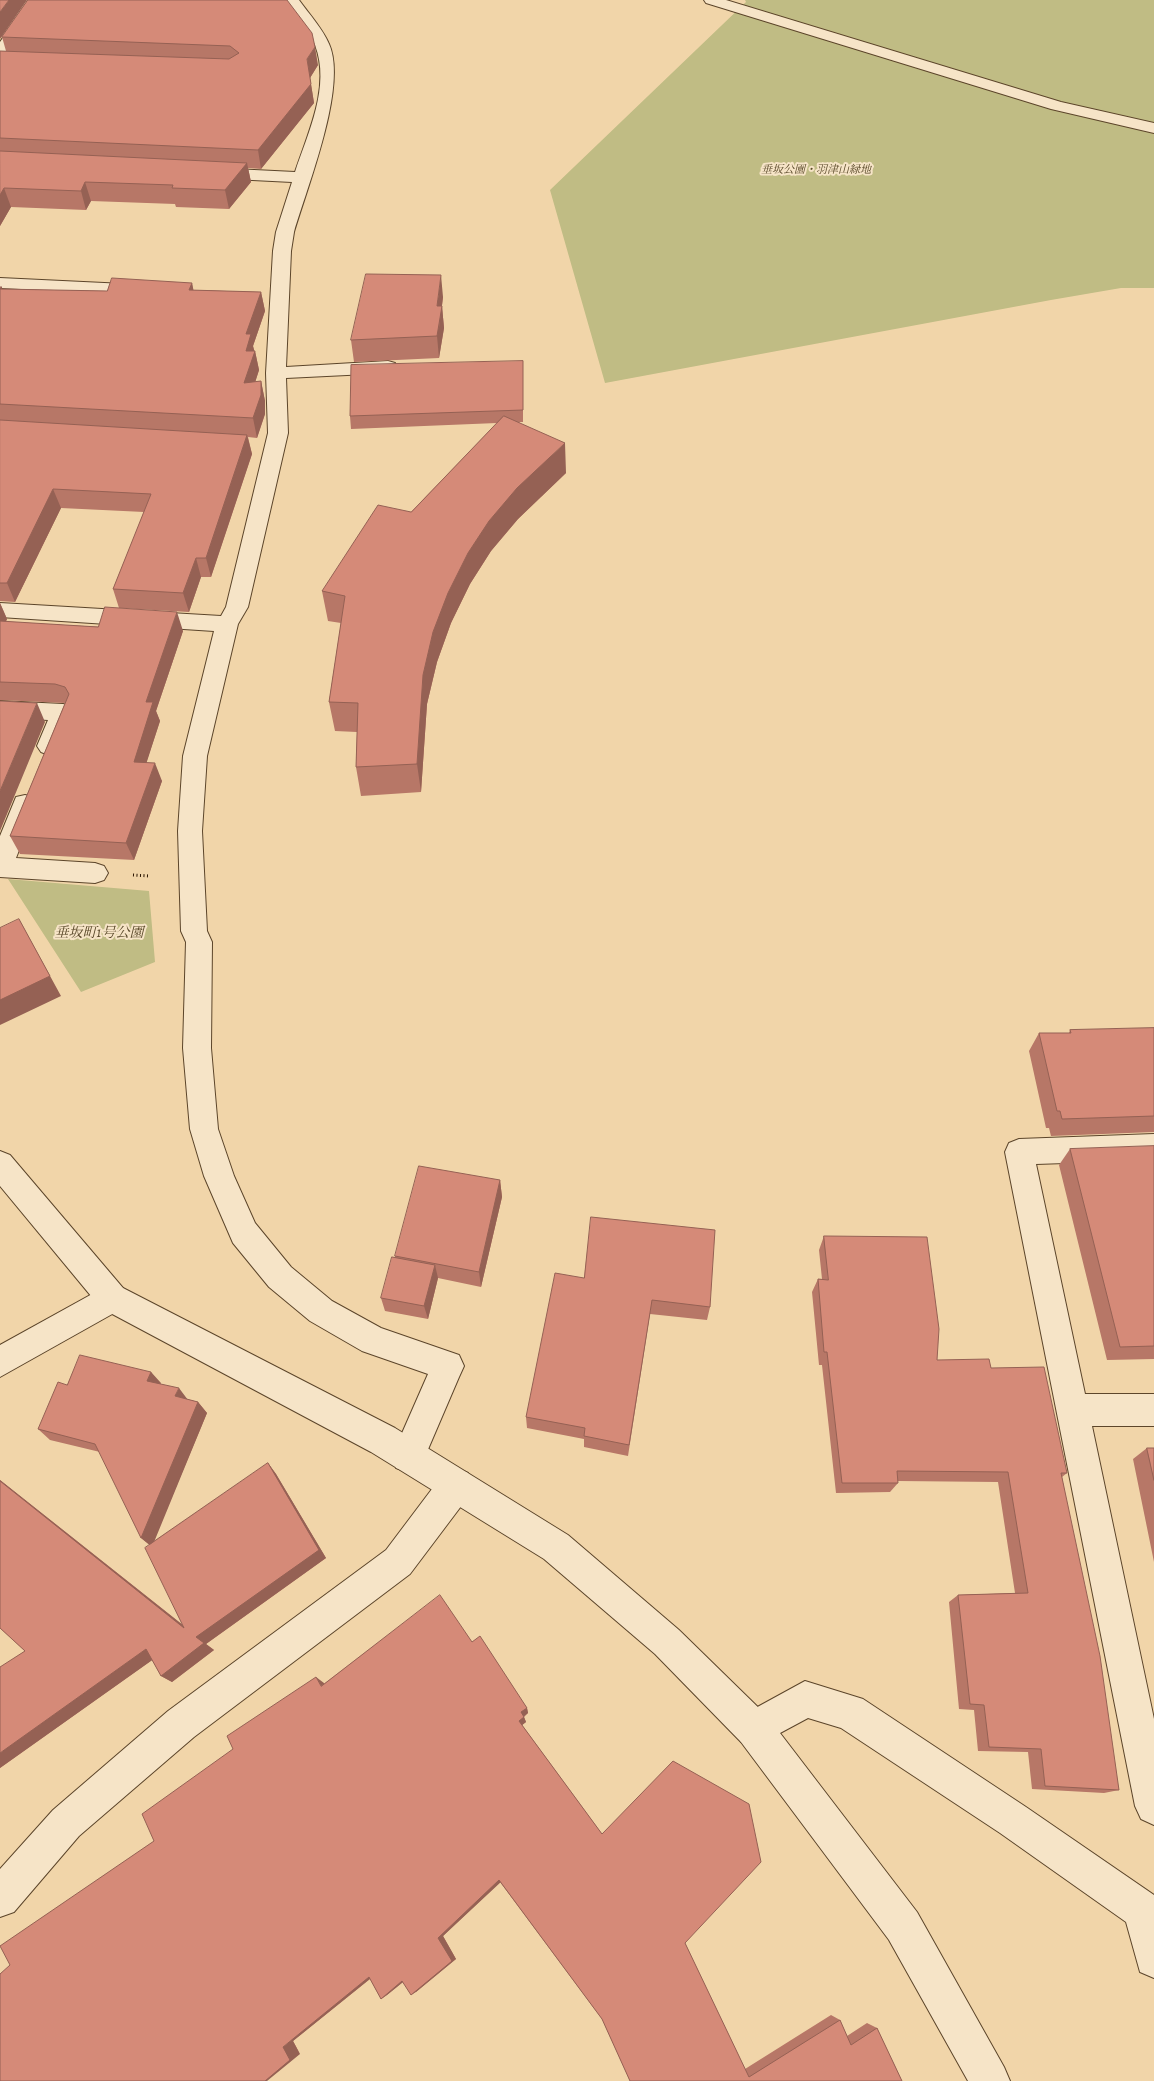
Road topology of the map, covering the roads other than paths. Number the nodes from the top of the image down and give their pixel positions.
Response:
1 (36, 0) edge
2 (292, 0) edge
3 (711, 0) edge
4 (3, 59) edge
5 (1154, 128) edge
6 (194, 172) edge
7 (302, 177) junction
8 (0, 283) edge
9 (164, 291) edge
10 (404, 366) edge
11 (276, 373) junction
12 (0, 610) edge
13 (226, 624) junction
14 (0, 709) edge
15 (0, 867) edge
16 (95, 873) road end
17 (1154, 1147) edge
18 (0, 1164) edge
19 (112, 1298) junction
20 (0, 1362) edge
21 (1071, 1410) junction
22 (1154, 1410) edge
23 (408, 1456) junction
24 (456, 1485) junction
25 (754, 1730) junction
26 (1147, 1742) edge
27 (1154, 1806) edge
28 (0, 1898) edge
29 (1150, 1923) edge
30 (990, 2081) edge

1 - 4 street
2 - 7 street
3 - 5 street
6 - 7 street
7 - 11 street
8 - 9 street
10 - 11 street
11 - 13 street
12 - 13 street
13 - 23 street
14 - 15 street
15 - 16 street
17 - 21 street
18 - 19 street
19 - 20 street
19 - 23 street
21 - 22 street
21 - 26 street
23 - 24 street
24 - 25 street
24 - 28 street
25 - 29 street
25 - 30 street
26 - 27 street

